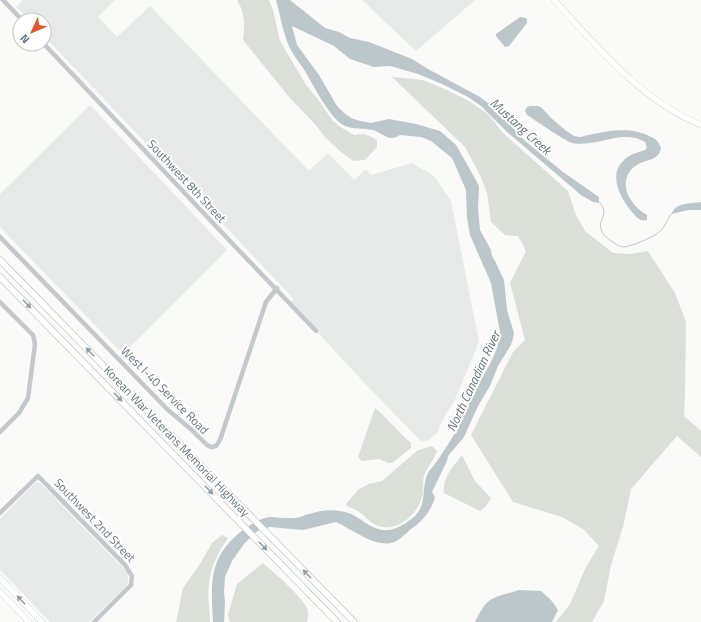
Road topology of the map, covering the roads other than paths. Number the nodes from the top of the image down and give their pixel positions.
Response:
1 (3, 0) edge
2 (554, 0) edge
3 (14, 12) edge
4 (52, 52) edge
5 (701, 125) edge
6 (0, 237) edge
7 (0, 260) edge
8 (0, 276) edge
9 (277, 288) junction
10 (0, 302) edge
11 (316, 331) dead end
12 (0, 432) edge
13 (0, 513) edge
14 (0, 578) edge
15 (0, 592) edge
16 (29, 622) edge
17 (42, 622) edge
18 (94, 622) edge
19 (337, 622) edge
20 (354, 622) edge

1 - 3 street
2 - 5 main road
4 - 9 street, Southwest 8th Street
6 - 9 street, West I-40 Service Road
20 -> 7 highway, Korean War Veterans Memorial Highway
8 -> 19 highway, Korean War Veterans Memorial Highway
9 - 11 street, Southwest 8th Street
10 - 12 street
13 - 18 street, Southwest 2nd Street
17 -> 14 main road
15 - 16 main road

